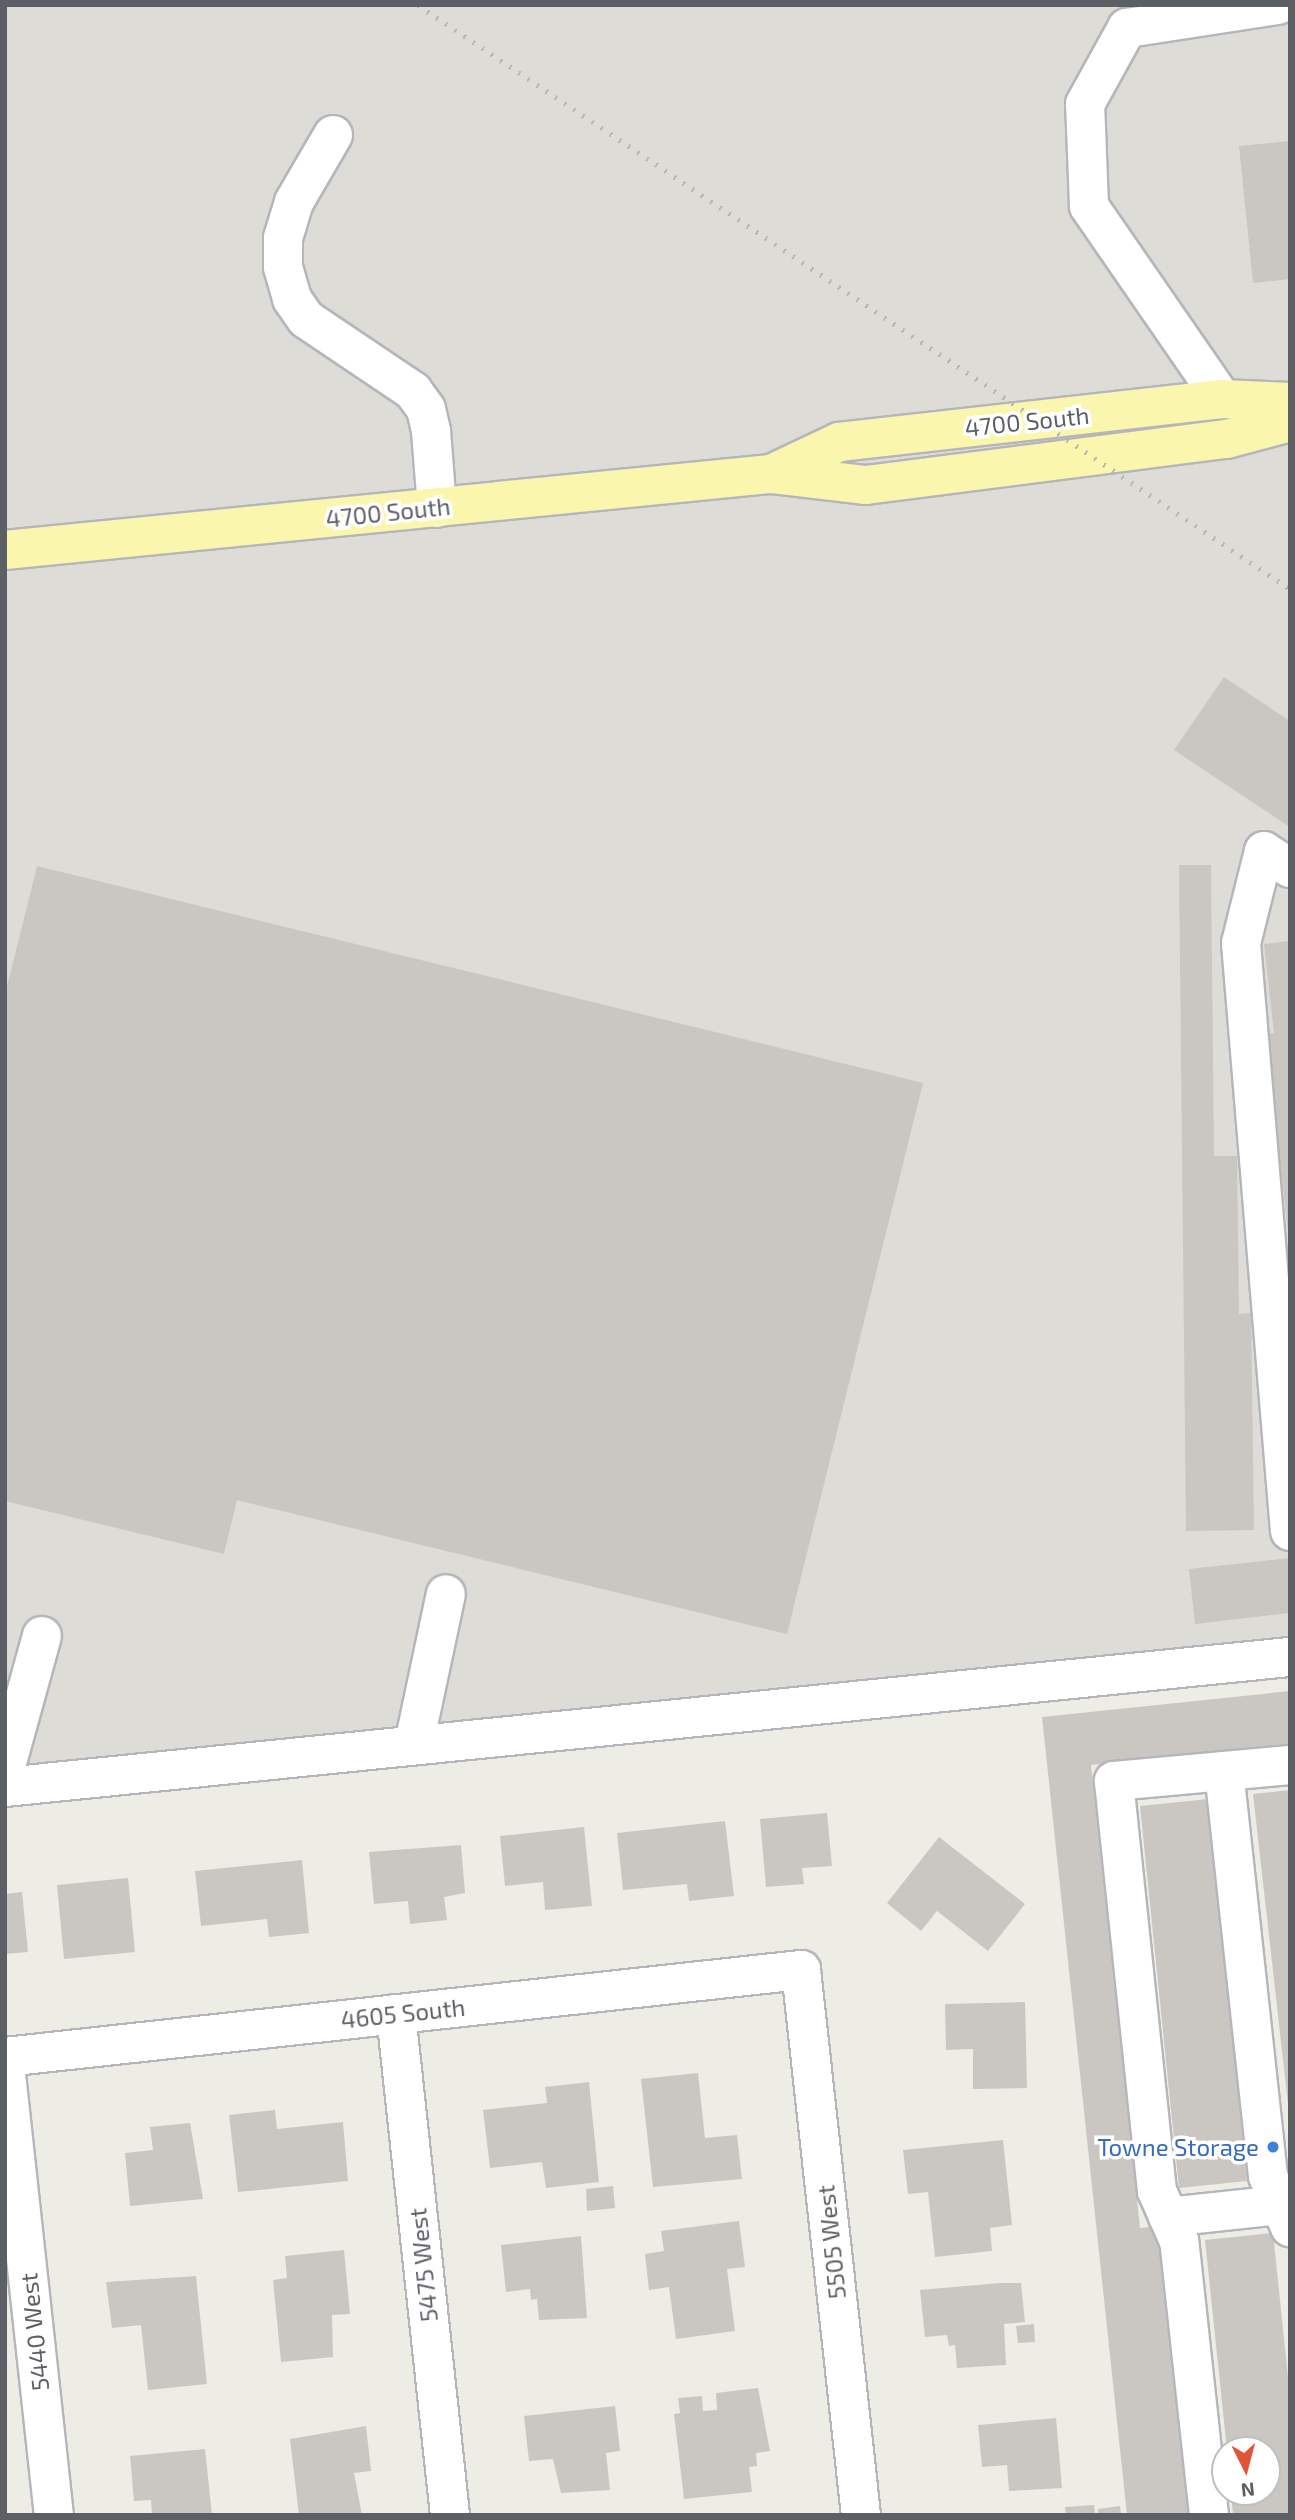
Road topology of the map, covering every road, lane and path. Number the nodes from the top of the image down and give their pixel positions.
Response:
1 (1278, 5) edge
2 (1126, 16) edge
3 (333, 135) dead end
4 (1222, 399) junction
5 (1290, 402) edge
6 (1290, 422) edge
7 (771, 474) junction
8 (437, 508) junction
9 (5, 550) edge
10 (1290, 868) edge
11 (1290, 1531) edge
12 (446, 1594) dead end
13 (42, 1636) dead end
14 (1290, 1657) edge
15 (414, 1744) junction
16 (1290, 1765) edge
17 (5, 1770) edge
18 (1224, 1771) junction
19 (5, 1787) edge
20 (802, 1970) joint
21 (396, 2014) junction
22 (5, 2057) edge
23 (5, 2065) edge
24 (1287, 2212) edge
25 (1168, 2217) junction
26 (54, 2515) edge
27 (450, 2515) edge
28 (860, 2515) edge
29 (1209, 2515) edge

1 - 2 street
2 - 4 street
3 - 8 street
4 - 5 main road, 4700 South
4 - 7 main road, 4700 South
6 - 7 main road, 4700 South
7 - 8 main road, 4700 South
8 - 9 main road, 4700 South
10 - 11 street
12 - 15 street
13 - 17 street
14 - 15 street
15 - 19 street
16 - 18 street
18 - 24 street
18 - 25 street
20 - 21 street, 4605 South
20 - 28 street, 5505 West
21 - 22 street, 4605 South
21 - 27 street, 5475 West
23 - 26 street, 5440 West
24 - 25 street
25 - 29 street

